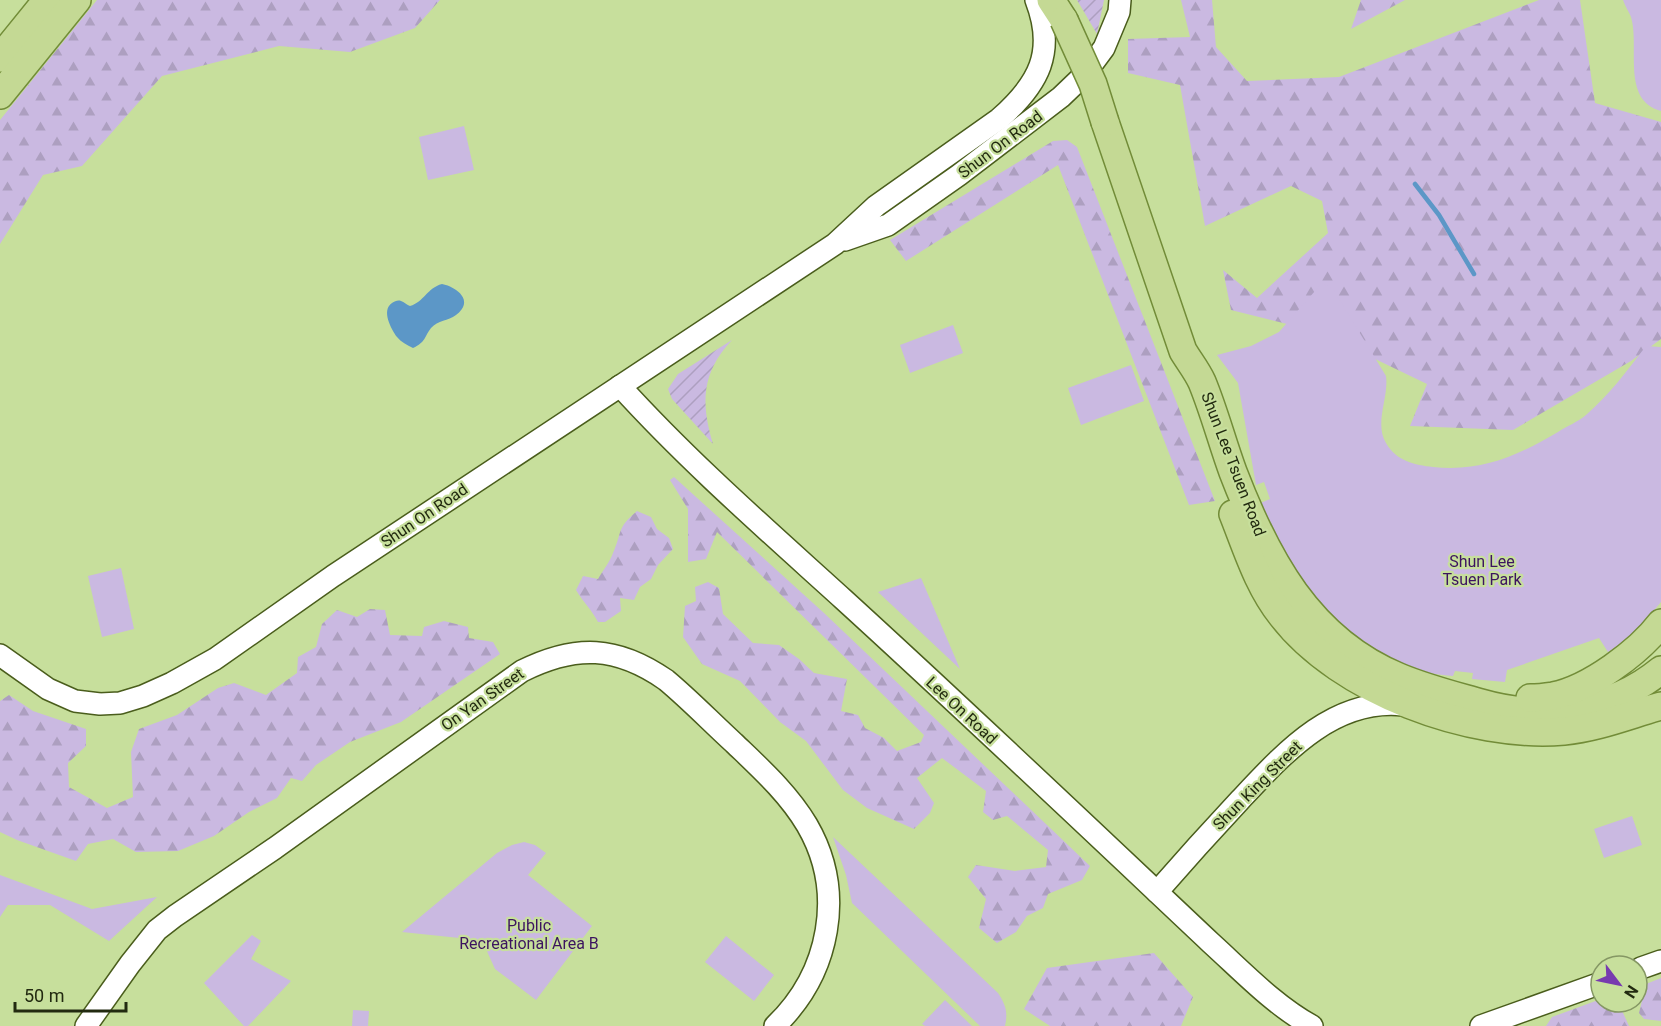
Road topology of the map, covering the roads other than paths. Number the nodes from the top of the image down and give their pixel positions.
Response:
1 (25, 0) edge
2 (47, 0) edge
3 (77, 0) edge
4 (1036, 0) edge
5 (1120, 0) edge
6 (1058, 10) edge
7 (0, 51) edge
8 (0, 57) edge
9 (0, 95) edge
10 (835, 244) junction
11 (620, 386) junction
12 (1661, 624) edge
13 (0, 655) edge
14 (1661, 670) edge
15 (1661, 691) edge
16 (1418, 696) junction
17 (1661, 706) edge
18 (1590, 727) junction
19 (1157, 892) junction
20 (1589, 987) edge
21 (86, 1026) edge
22 (775, 1026) edge
23 (1312, 1026) edge
24 (1481, 1026) edge

1 - 7 main road
2 - 8 main road
3 - 9 main road
4 - 10 street, Shun On Road
5 - 10 street, Shun On Road
6 - 16 main road, Shun Lee Tsuen Road, bridge
10 - 11 street, Shun On Road
11 - 13 street, Shun On Road
11 - 19 street, Lee On Road
12 - 16 main road
14 - 16 main road, Shun Lee Tsuen Road
15 - 18 main road
16 - 18 main road, Shun Lee Tsuen Road
16 - 19 street, Shun King Street
17 - 18 main road
19 - 23 street, Lee On Road
20 - 24 street
21 - 22 street, On Yan Street

